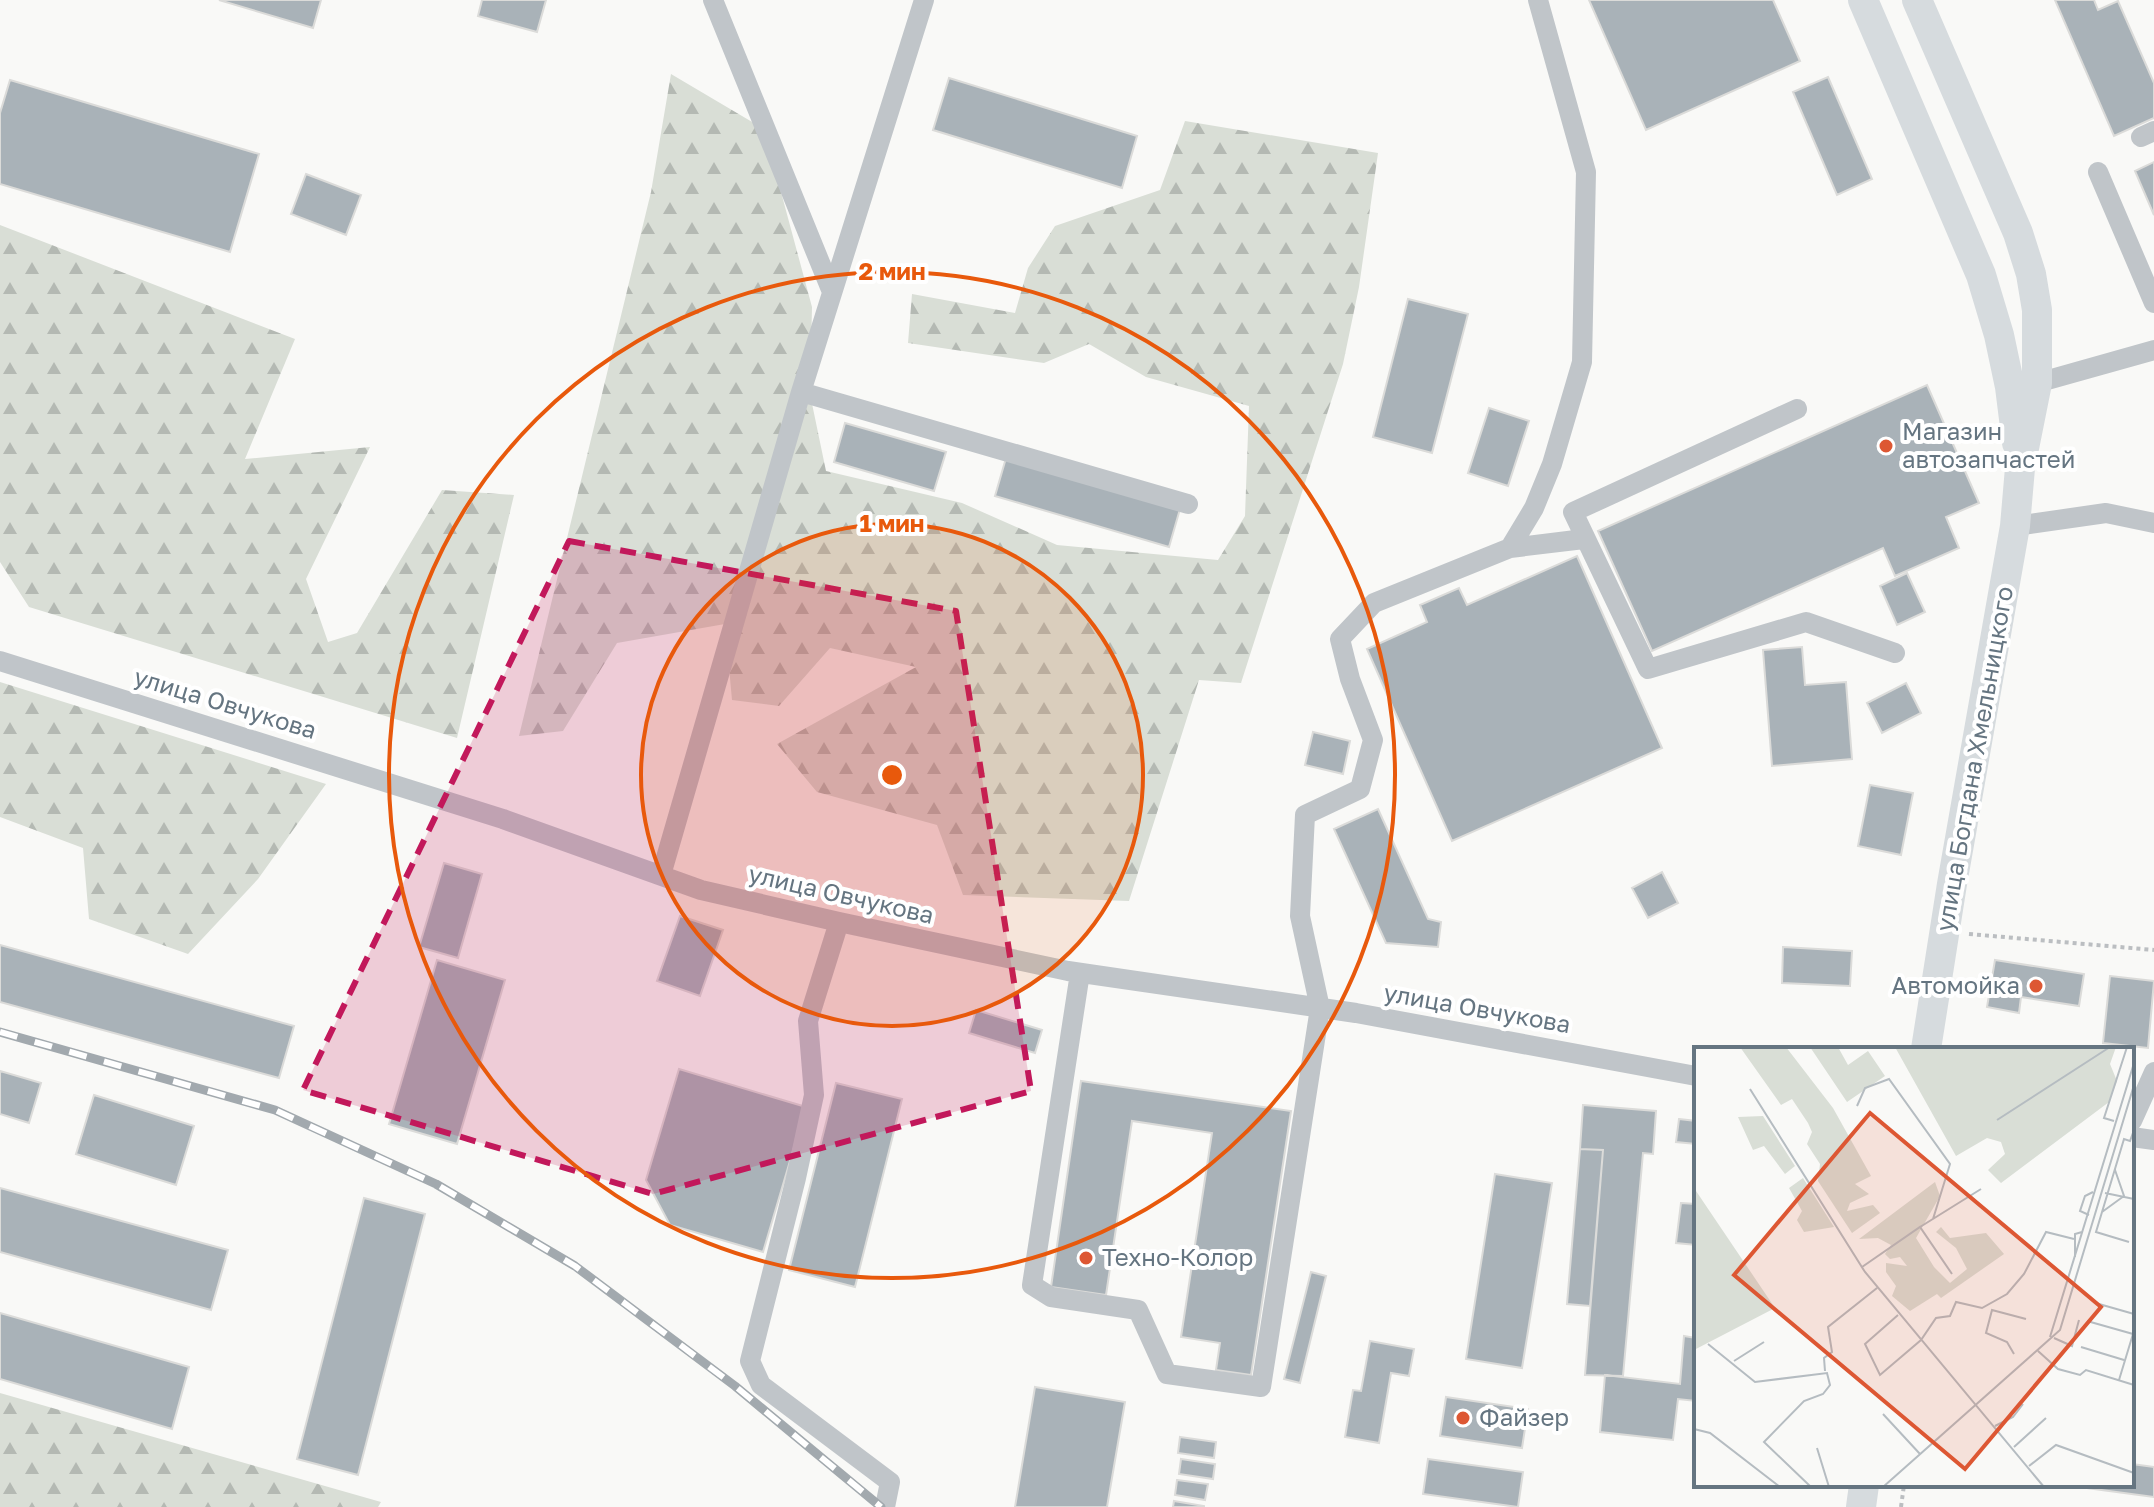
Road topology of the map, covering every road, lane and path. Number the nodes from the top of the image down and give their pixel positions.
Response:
1 (713, 0) edge
2 (924, 0) edge
3 (1538, 0) edge
4 (1863, 0) edge
5 (1917, 0) edge
6 (1947, 69) junction
7 (1901, 90) junction
8 (2098, 172) dead end
9 (832, 292) junction
10 (2154, 303) edge
11 (2154, 350) edge
12 (2037, 383) junction
13 (801, 392) junction
14 (1797, 409) dead end
15 (2020, 468) junction
16 (1188, 504) dead end
17 (2154, 523) edge
18 (2015, 526) junction
19 (1584, 539) junction
20 (1510, 548) junction
21 (1895, 653) dead end
22 (0, 661) edge
23 (661, 875) junction
24 (839, 922) junction
25 (1945, 933) junction
26 (2154, 950) edge
27 (1080, 973) junction
28 (1320, 1008) junction
29 (1926, 1047) edge
30 (2154, 1072) edge
31 (1694, 1076) edge
32 (2134, 1117) edge
33 (2134, 1137) edge
34 (2154, 1140) edge
35 (1864, 1487) edge
36 (1904, 1487) edge
37 (885, 1507) edge
38 (1861, 1507) edge
39 (1901, 1507) edge

1 - 9 street
2 - 9 street
3 - 20 street
4 - 7 highway, улица Богдана Хмельницкого
5 - 6 highway, улица Богдана Хмельницкого
6 - 7 highway
6 - 12 highway, улица Богдана Хмельницкого
7 - 15 highway, улица Богдана Хмельницкого
8 - 10 street
9 - 13 street
11 - 12 street
12 - 15 highway, улица Богдана Хмельницкого
13 - 16 street
13 - 23 street
14 - 19 street
15 - 18 highway, улица Богдана Хмельницкого
17 - 18 street
18 - 25 highway, улица Богдана Хмельницкого
19 - 20 street
19 - 21 street
20 - 28 street
22 - 23 street, улица Овчукова
23 - 24 street, улица Овчукова
24 - 27 street, улица Овчукова
24 - 37 street
25 - 26 path
25 - 29 highway, улица Богдана Хмельницкого
27 - 28 street, улица Овчукова
27 - 28 street
28 - 31 street, улица Овчукова
30 - 32 street
33 - 34 street
35 - 38 highway
36 - 39 path

